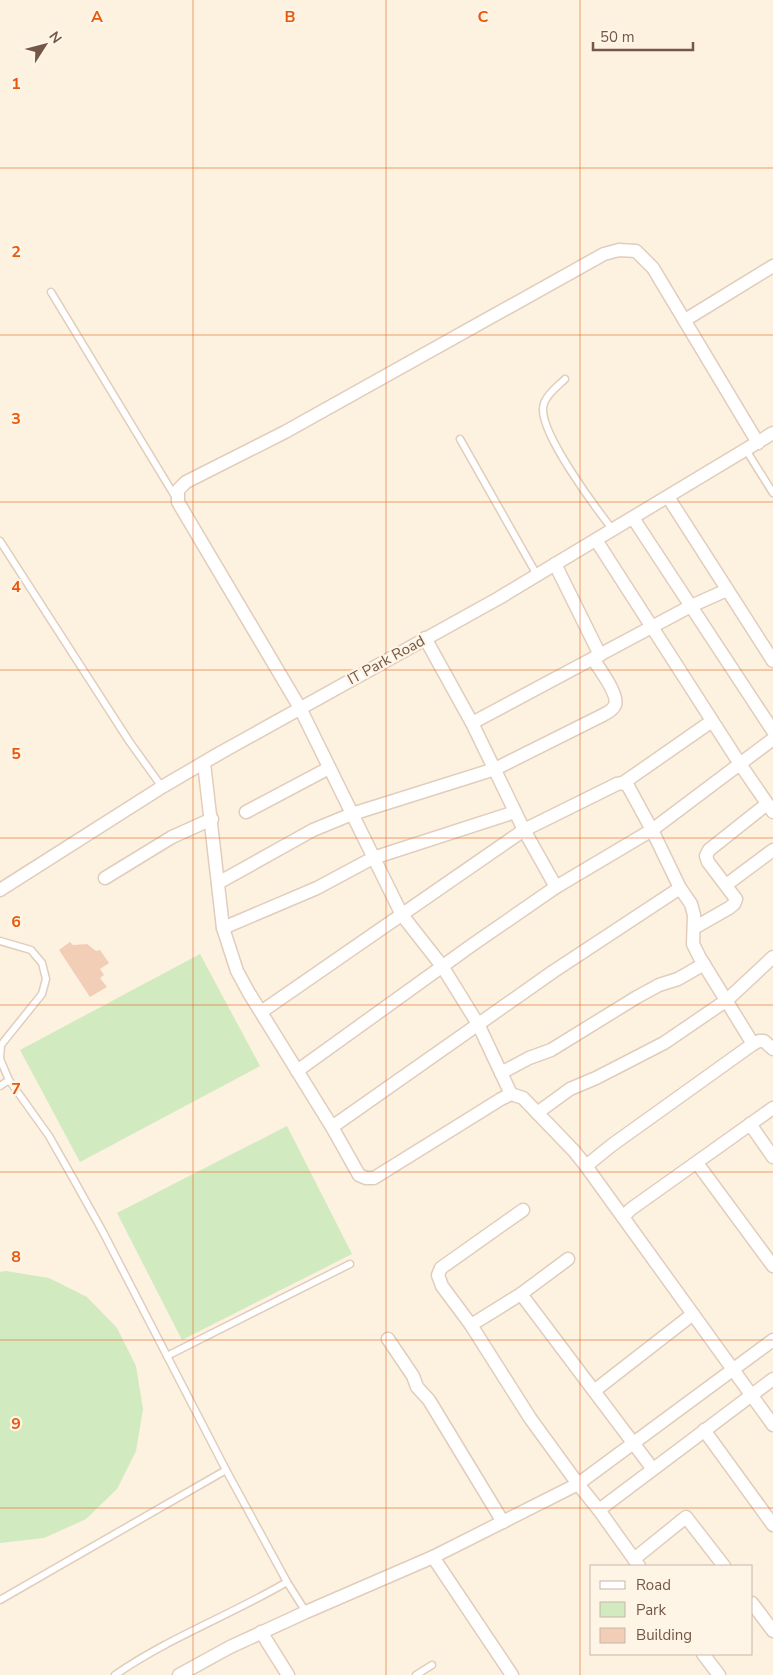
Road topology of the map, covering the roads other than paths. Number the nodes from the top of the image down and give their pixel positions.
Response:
1 (773, 266) edge
2 (51, 292) dead end
3 (684, 320) junction
4 (565, 379) dead end
5 (773, 433) edge
6 (460, 439) dead end
7 (758, 442) junction
8 (746, 450) junction
9 (773, 493) edge
10 (668, 497) junction
11 (178, 502) junction
12 (633, 518) junction
13 (613, 530) junction
14 (596, 540) junction
15 (0, 541) edge
16 (555, 564) junction
17 (537, 575) junction
18 (727, 590) junction
19 (692, 606) junction
20 (652, 627) junction
21 (425, 638) junction
22 (597, 657) junction
23 (773, 662) edge
24 (300, 708) junction
25 (712, 721) junction
26 (472, 723) junction
27 (773, 731) edge
28 (773, 739) edge
29 (204, 763) junction
30 (740, 764) junction
31 (329, 768) junction
32 (494, 769) junction
33 (623, 783) junction
34 (162, 787) junction
35 (770, 808) edge
36 (246, 812) dead end
37 (515, 812) junction
38 (352, 814) junction
39 (212, 820) junction
40 (524, 830) junction
41 (652, 830) junction
42 (773, 850) edge
43 (373, 858) junction
44 (105, 878) dead end
45 (218, 883) junction
46 (726, 885) junction
47 (556, 888) junction
48 (680, 888) junction
49 (0, 890) edge
50 (402, 915) junction
51 (223, 928) junction
52 (694, 928) junction
53 (0, 941) edge
54 (773, 957) edge
55 (704, 964) junction
56 (442, 966) junction
57 (727, 1000) junction
58 (262, 1012) junction
59 (478, 1024) junction
60 (752, 1044) junction
61 (773, 1049) edge
62 (297, 1071) junction
63 (501, 1073) junction
64 (9, 1080) junction
65 (0, 1086) edge
66 (511, 1094) junction
67 (773, 1108) edge
68 (537, 1113) junction
69 (750, 1124) junction
70 (332, 1127) junction
71 (773, 1157) edge
72 (697, 1163) junction
73 (586, 1166) junction
74 (523, 1210) dead end
75 (623, 1217) junction
76 (568, 1259) dead end
77 (350, 1264) dead end
78 (773, 1266) edge
79 (521, 1294) junction
80 (693, 1314) junction
81 (471, 1325) junction
82 (388, 1339) dead end
83 (773, 1340) edge
84 (167, 1356) junction
85 (734, 1370) junction
86 (773, 1379) edge
87 (594, 1391) junction
88 (751, 1395) junction
89 (773, 1425) edge
90 (704, 1430) junction
91 (633, 1444) junction
92 (652, 1468) junction
93 (226, 1470) junction
94 (578, 1484) junction
95 (599, 1510) junction
96 (503, 1522) junction
97 (773, 1525) edge
98 (433, 1557) junction
99 (636, 1563) edge
100 (723, 1565) edge
101 (287, 1582) junction
102 (0, 1600) edge
103 (753, 1604) edge
104 (306, 1612) junction
105 (773, 1631) edge
106 (261, 1632) junction
107 (704, 1655) edge
108 (432, 1665) dead end
109 (115, 1675) edge
110 (179, 1675) edge
111 (288, 1675) edge
112 (416, 1675) edge
113 (512, 1675) edge
114 (719, 1675) edge

1 - 3 street
2 - 11 lane
3 - 7 street
3 - 11 street
4 - 13 lane
5 - 7 street, IT Park Road
6 - 17 lane
7 - 8 street, IT Park Road
8 - 9 lane
8 - 10 street, IT Park Road
10 - 12 street, IT Park Road
10 - 18 street
11 - 24 street
12 - 13 street, IT Park Road
12 - 19 street
13 - 14 street, IT Park Road
14 - 16 street, IT Park Road
14 - 20 street
15 - 34 lane
16 - 17 street, IT Park Road
16 - 22 street
17 - 21 street, IT Park Road
18 - 19 street
18 - 23 street
19 - 20 street
19 - 27 street
20 - 22 street
20 - 25 street
21 - 24 street, IT Park Road
21 - 26 street
22 - 26 street
22 - 32 street
24 - 29 street, IT Park Road
24 - 31 street
25 - 30 street
25 - 33 street
26 - 32 street
28 - 30 street
29 - 34 street, IT Park Road
29 - 39 street
30 - 35 street
30 - 41 street
31 - 36 street
31 - 38 street
32 - 37 street
32 - 38 street
33 - 40 street
33 - 41 street
34 - 49 street, IT Park Road
35 - 46 street
37 - 40 street
37 - 43 street
38 - 43 street
38 - 45 street
39 - 44 street
39 - 45 street
40 - 47 street
40 - 50 street
41 - 47 street
41 - 48 street
42 - 46 street
43 - 50 street
43 - 51 street
45 - 51 street
46 - 52 street
47 - 56 street
48 - 52 street
48 - 59 street
50 - 56 street
50 - 58 street
51 - 58 street
52 - 55 street
53 - 64 lane
54 - 57 street
55 - 57 street
55 - 63 street
56 - 59 street
56 - 62 street
57 - 60 street
57 - 68 street
58 - 62 street
59 - 63 street
59 - 70 street
60 - 61 street
60 - 73 street
62 - 70 street
63 - 66 street
64 - 65 lane
64 - 84 lane
66 - 68 street
66 - 70 street
67 - 69 street
68 - 73 street
69 - 71 street
69 - 72 street
72 - 75 street
72 - 78 street
73 - 75 street
74 - 81 street
75 - 80 street
76 - 79 street
77 - 84 lane
79 - 81 street
79 - 87 street
80 - 85 street
80 - 87 street
81 - 94 street
82 - 96 street
83 - 85 street
84 - 93 lane
85 - 88 street
85 - 91 street
86 - 88 street
87 - 91 street
88 - 89 street
88 - 90 street
90 - 92 street
90 - 97 street
91 - 92 street
91 - 94 street
92 - 95 street
93 - 101 lane
93 - 102 lane
94 - 95 street
94 - 96 street
95 - 99 street
96 - 98 street
98 - 104 street
98 - 113 street
99 - 100 street
101 - 104 lane
101 - 109 lane
103 - 105 street
104 - 106 street
106 - 110 street
106 - 111 street
107 - 114 street
108 - 112 lane

